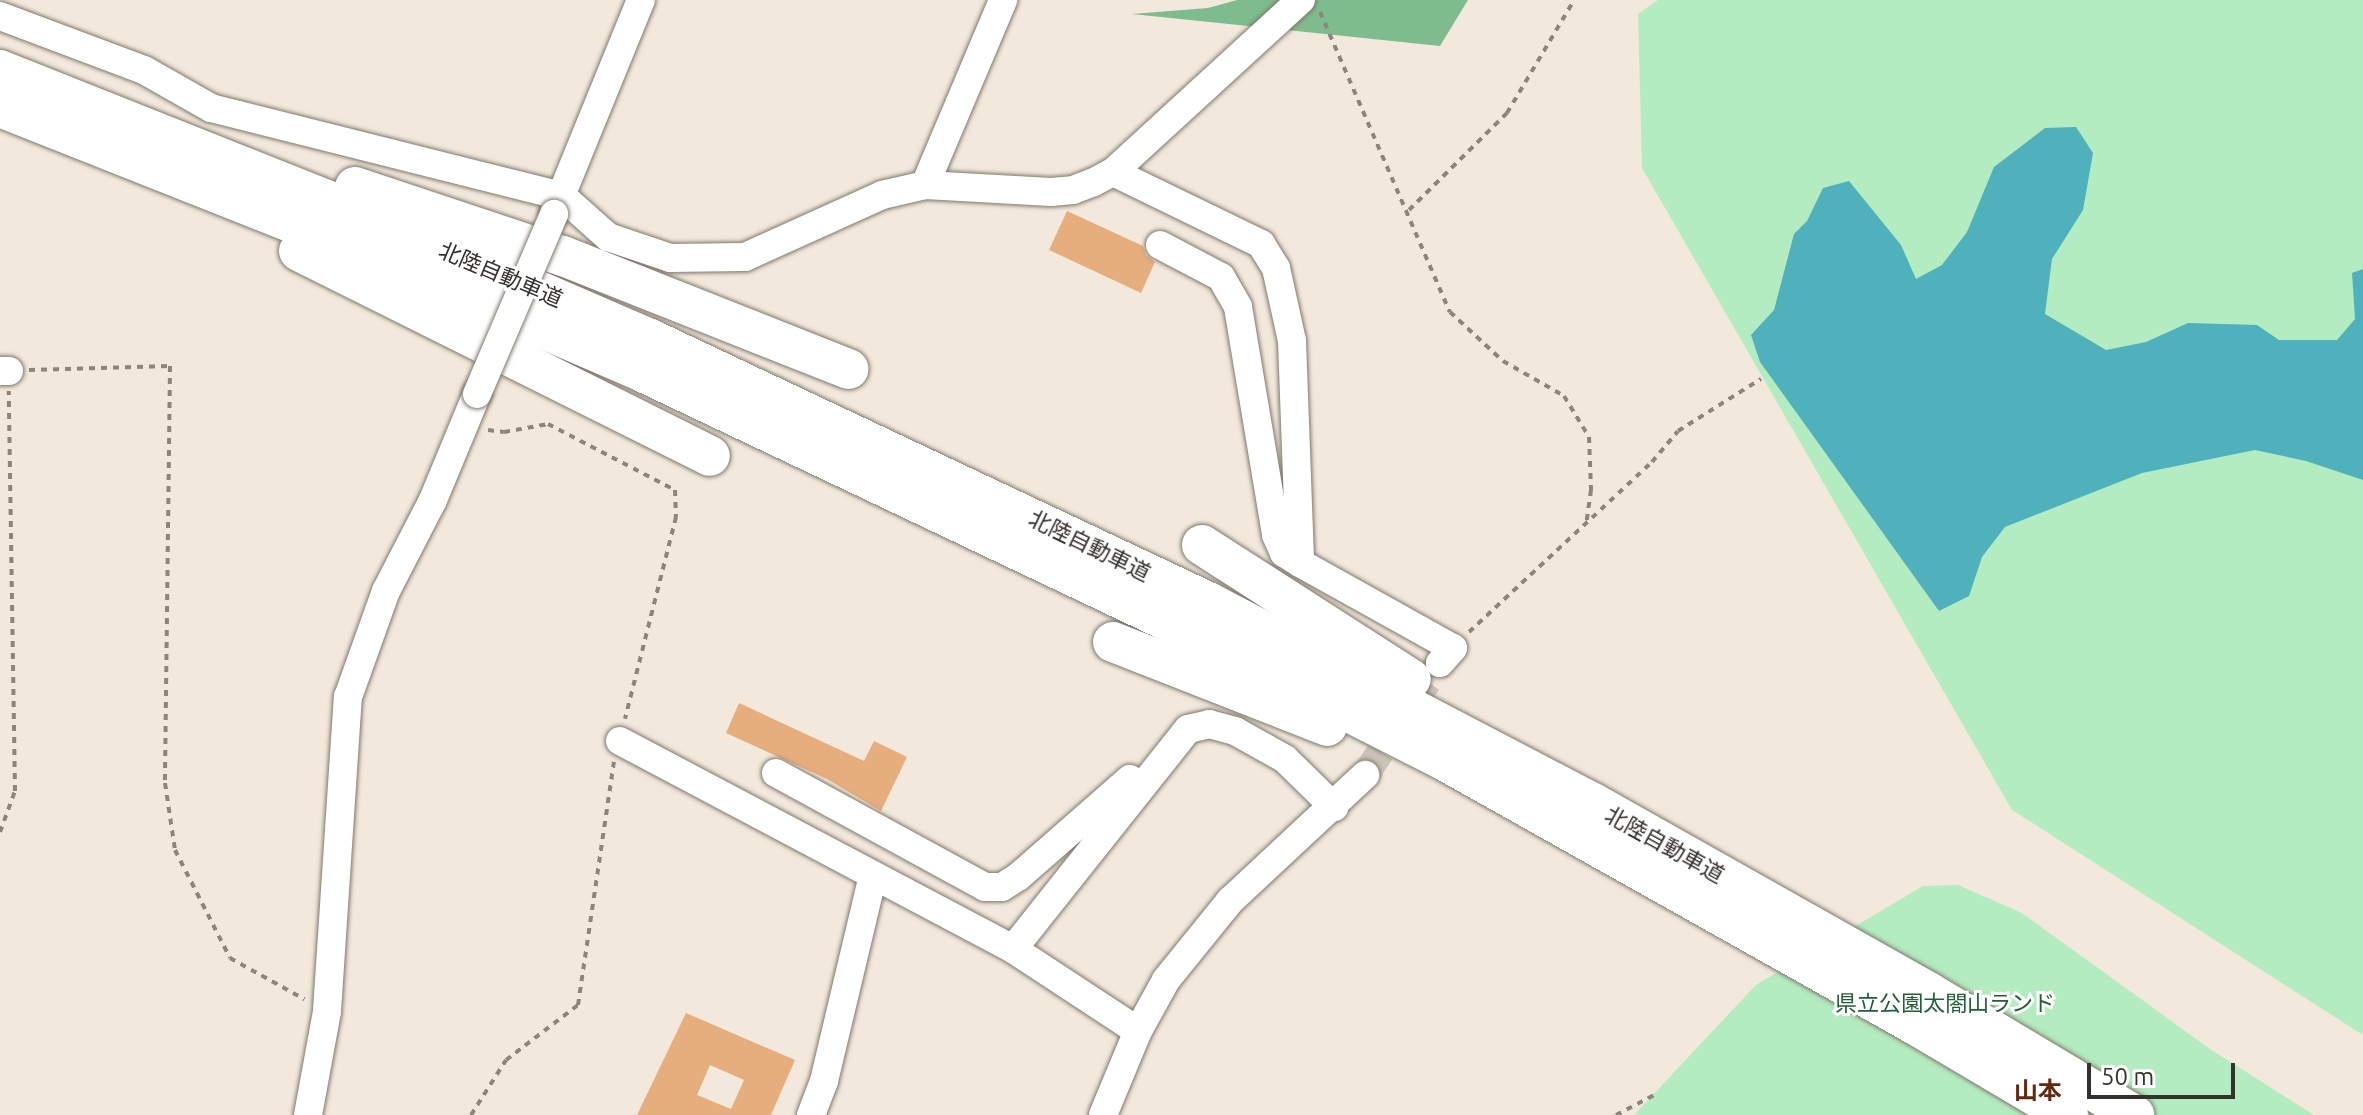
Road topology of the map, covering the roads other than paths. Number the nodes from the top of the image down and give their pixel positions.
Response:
1 (641, 0) edge
2 (1003, 0) edge
3 (1301, 0) edge
4 (0, 16) edge
5 (4, 84) edge
6 (0, 116) edge
7 (1113, 172) junction
8 (925, 185) junction
9 (558, 205) junction
10 (1160, 245) dead end
11 (848, 369) dead end
12 (710, 456) dead end
13 (1202, 545) dead end
14 (1300, 563) junction
15 (1113, 642) dead end
16 (1447, 655) road end
17 (620, 741) road end
18 (776, 773) dead end
19 (1365, 775) tunnel mouth
20 (1146, 781) junction
21 (1334, 807) junction
22 (873, 876) junction
23 (1696, 901) junction
24 (1013, 949) junction
25 (1928, 992) junction
26 (1138, 1031) junction
27 (308, 1115) edge
28 (811, 1115) edge
29 (1103, 1115) edge
30 (2068, 1115) edge
31 (2134, 1115) edge

1 - 9 street
2 - 8 street
3 - 7 street
4 - 9 street
5 - 11 highway
5 - 23 highway, 北陸自動車道
5 - 25 highway, 北陸自動車道
6 - 12 highway
7 - 8 street
7 - 14 street
8 - 9 street
9 - 27 street, bridge
10 - 14 street
13 - 25 highway
14 - 16 street
15 - 23 highway
17 - 22 street
18 - 20 street
19 - 21 street
20 - 21 street
20 - 24 street
21 - 26 street
22 - 24 street
22 - 28 street
23 - 30 highway, 北陸自動車道
24 - 26 street
25 - 31 highway, 北陸自動車道
26 - 29 street

